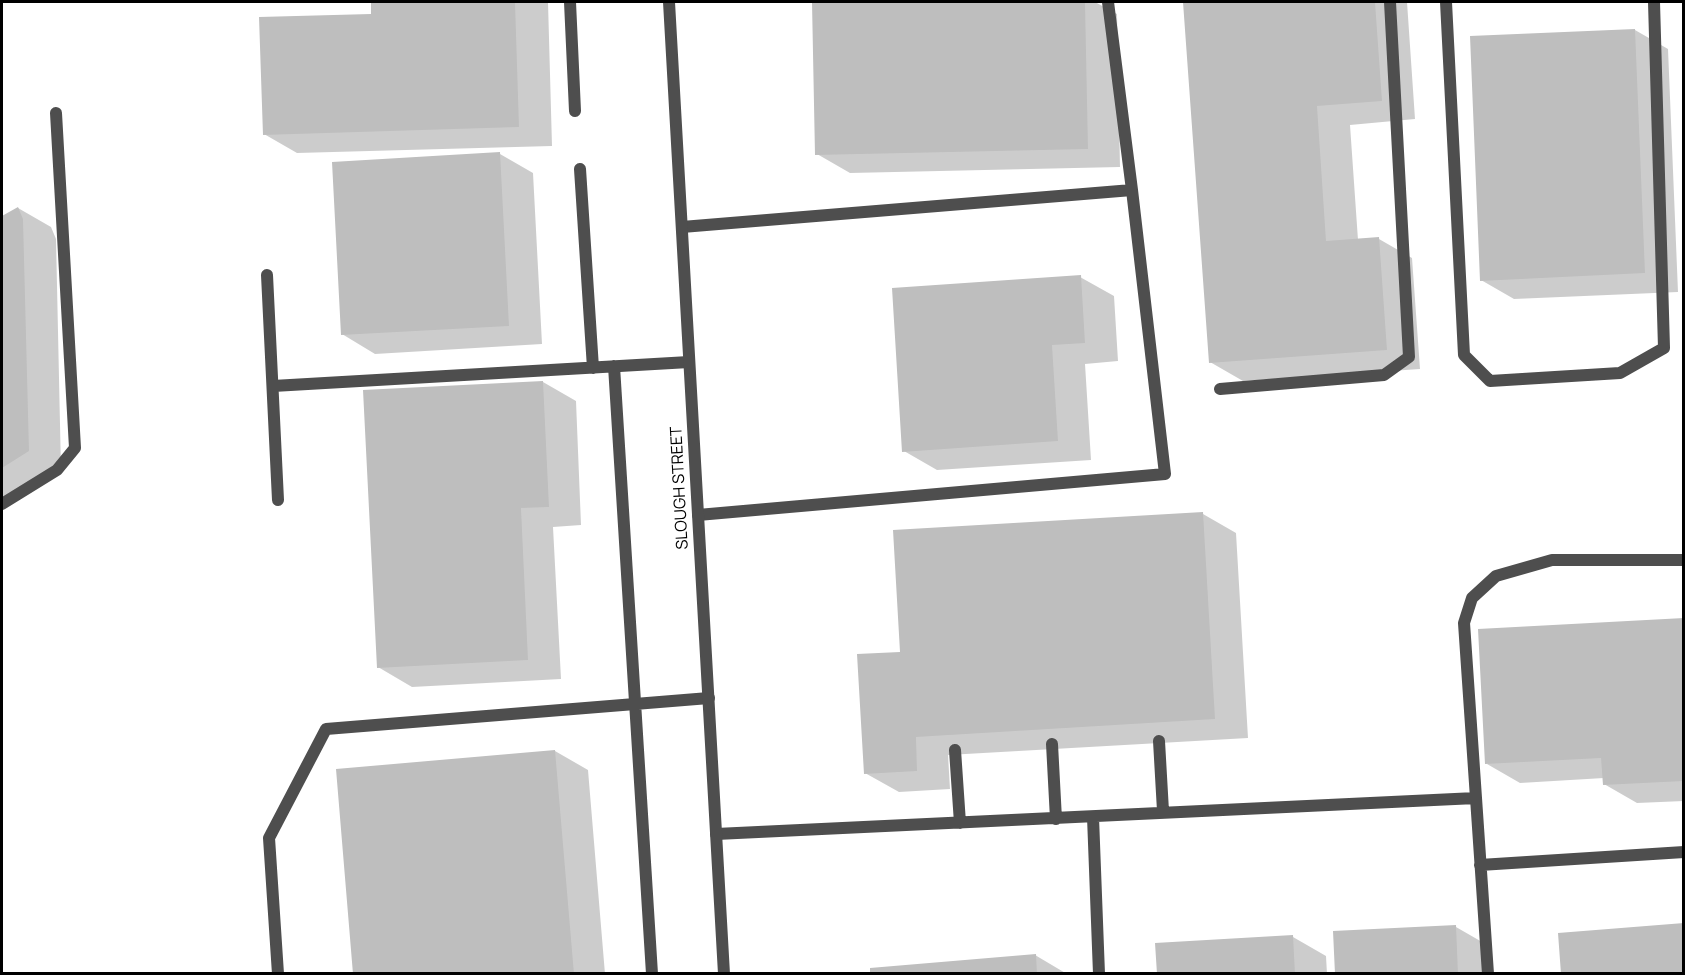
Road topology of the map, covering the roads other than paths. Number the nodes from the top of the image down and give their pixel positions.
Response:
1 (570, 2) edge
2 (669, 2) edge
3 (1108, 2) edge
4 (1389, 2) edge
5 (1446, 2) edge
6 (1654, 2) edge
7 (575, 111) dead end
8 (56, 113) dead end
9 (580, 169) dead end
10 (1132, 190) junction
11 (682, 227) junction
12 (267, 275) dead end
13 (689, 362) junction
14 (614, 366) junction
15 (592, 368) junction
16 (273, 386) junction
17 (1220, 389) dead end
18 (278, 500) dead end
19 (2, 504) edge
20 (698, 515) junction
21 (1683, 560) edge
22 (708, 698) junction
23 (635, 703) junction
24 (1159, 741) dead end
25 (1052, 744) dead end
26 (955, 750) dead end
27 (1476, 798) junction
28 (1163, 811) junction
29 (1093, 817) junction
30 (1056, 819) junction
31 (960, 823) junction
32 (716, 834) junction
33 (1683, 852) edge
34 (1480, 865) junction
35 (278, 974) edge
36 (652, 974) edge
37 (724, 974) edge
38 (1099, 974) edge
39 (1488, 974) edge

1 - 7 street
2 - 11 street, SLOUGH STREET
3 - 10 street
4 - 17 street
5 - 6 street
8 - 19 street
9 - 15 street
10 - 11 street
10 - 20 street
11 - 13 street, SLOUGH STREET
12 - 16 street
13 - 14 street
13 - 20 street, SLOUGH STREET
14 - 15 street
14 - 23 street
15 - 16 street
16 - 18 street
20 - 22 street, SLOUGH STREET
21 - 27 street
22 - 23 street
22 - 32 street, SLOUGH STREET
23 - 35 street
23 - 36 street
24 - 28 street
25 - 30 street
26 - 31 street
27 - 28 street
27 - 34 street
28 - 29 street
29 - 30 street
29 - 38 street
30 - 31 street
31 - 32 street
32 - 37 street, SLOUGH STREET
33 - 34 street
34 - 39 street

